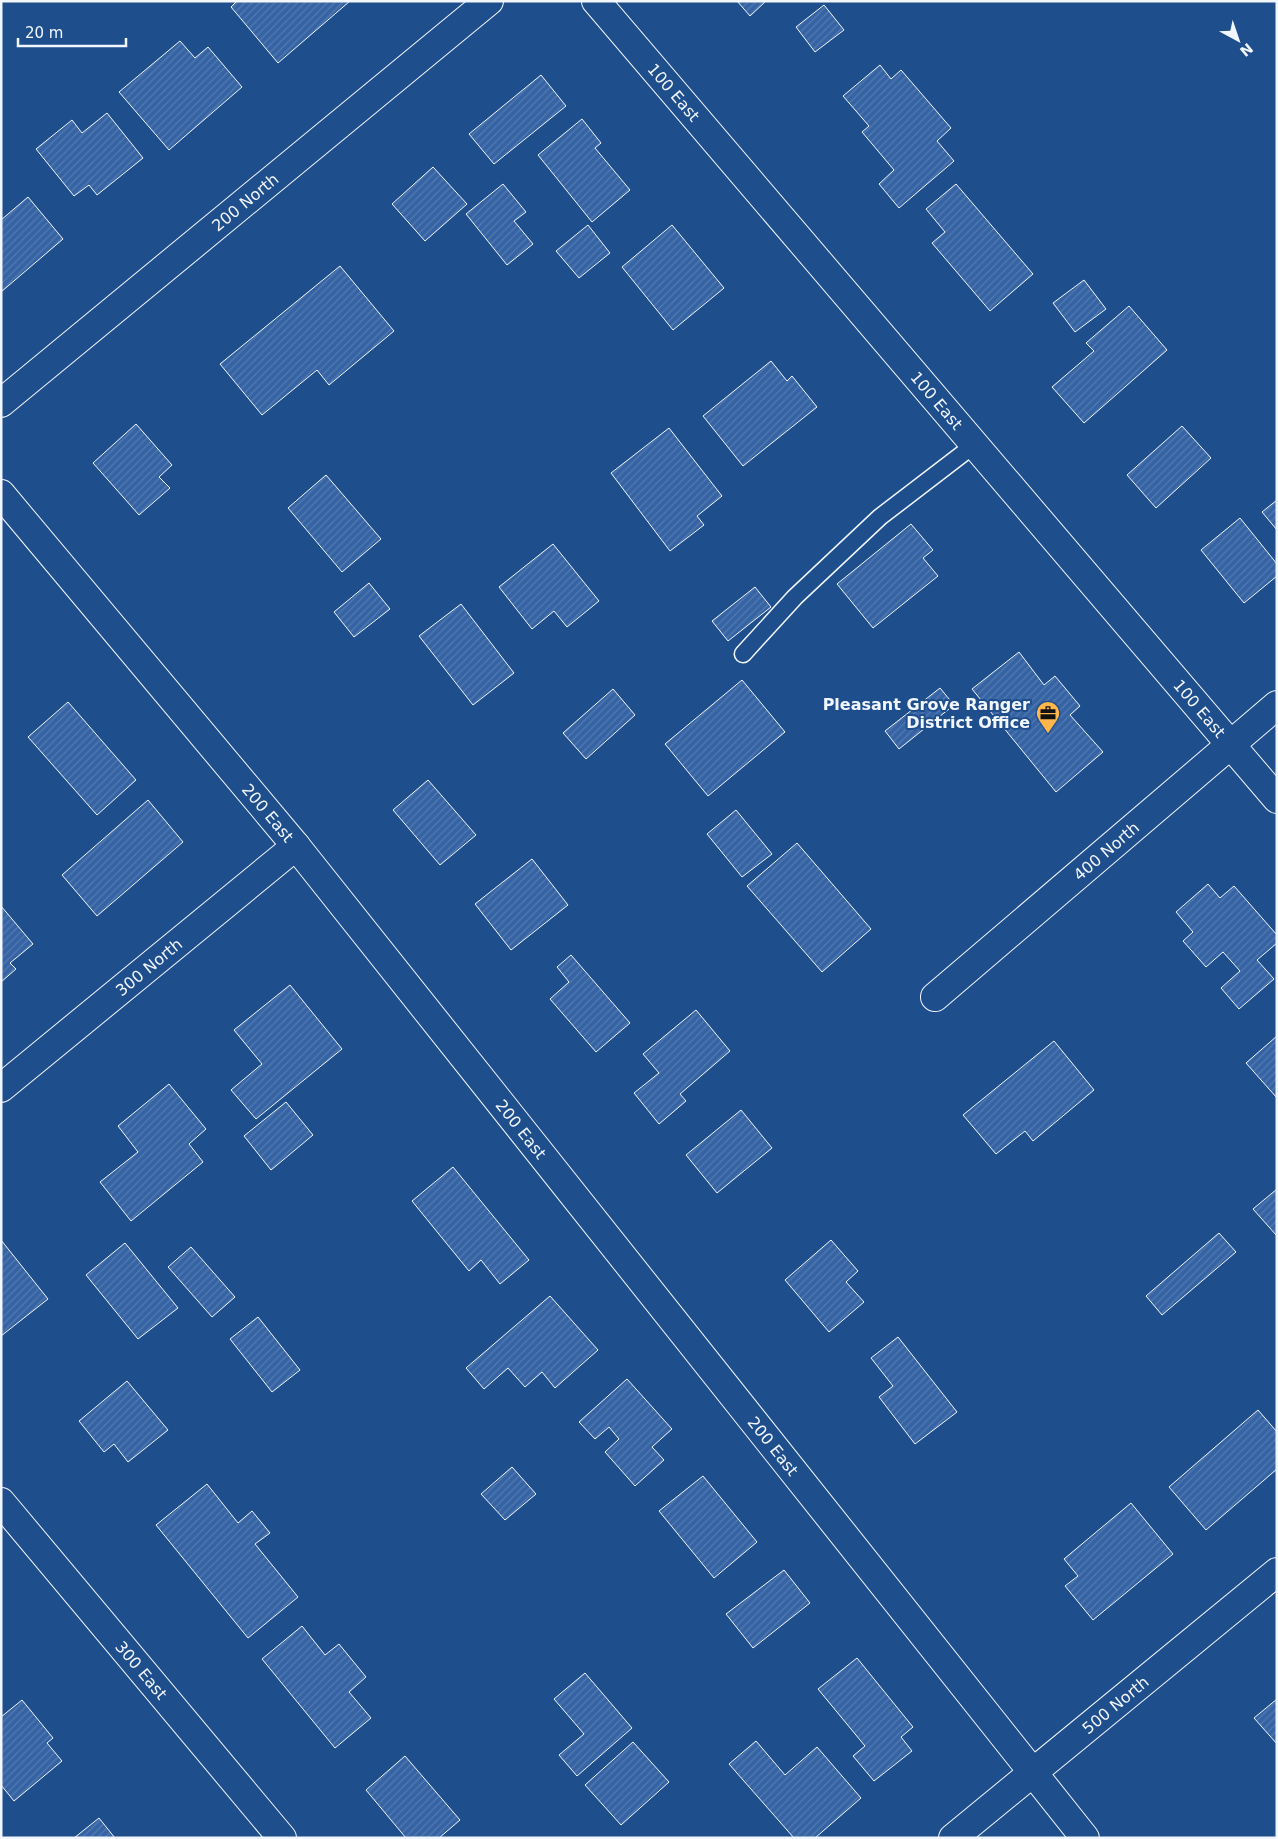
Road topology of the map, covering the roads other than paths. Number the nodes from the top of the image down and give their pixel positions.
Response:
1 (489, 1) edge
2 (596, 1) edge
3 (1, 403) edge
4 (974, 445) junction
5 (1, 494) edge
6 (743, 654) dead end
7 (1277, 705) edge
8 (1230, 745) junction
9 (1277, 799) edge
10 (296, 846) junction
11 (935, 997) dead end
12 (1, 1088) edge
13 (1, 1502) edge
14 (1277, 1572) edge
15 (1033, 1772) junction
16 (282, 1838) edge
17 (953, 1838) edge
18 (1086, 1838) edge

1 - 3 street, 200 North
2 - 4 street, 100 East
4 - 6 lane
4 - 8 street, 100 East
5 - 10 street, 200 East
7 - 8 street, 400 North
8 - 9 street, 100 East
8 - 11 street, 400 North
10 - 12 street, 300 North
10 - 15 street, 200 East
13 - 16 street, 300 East
14 - 15 street, 500 North
15 - 17 street, 500 North
15 - 18 street, 200 East

